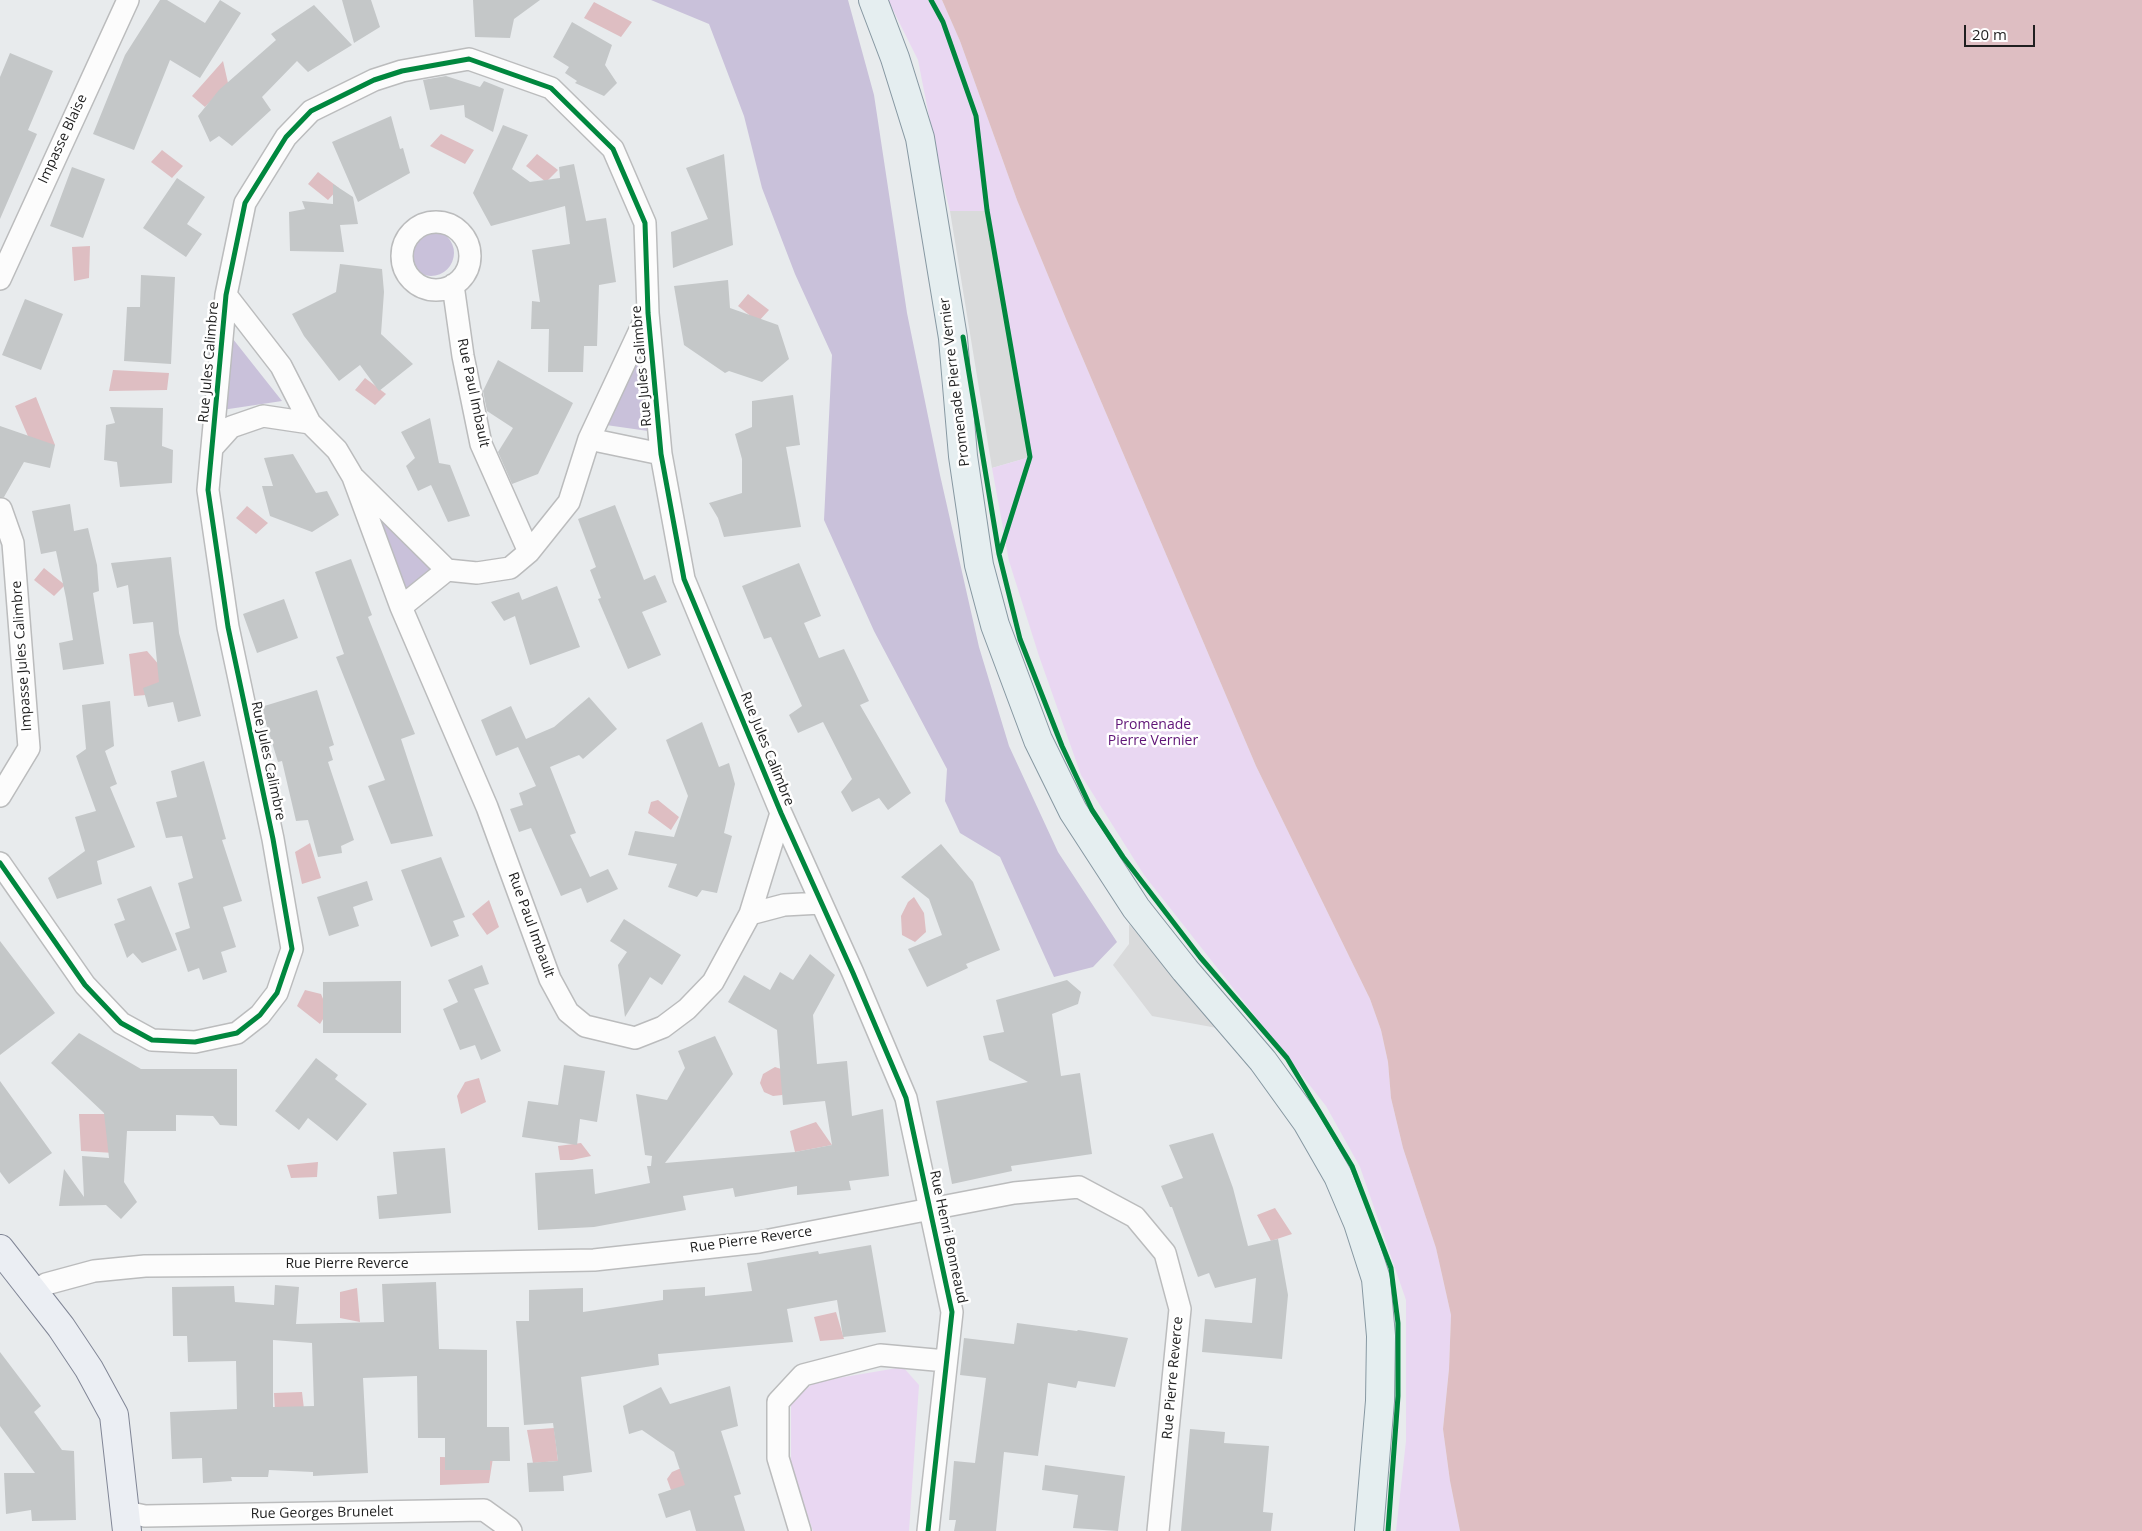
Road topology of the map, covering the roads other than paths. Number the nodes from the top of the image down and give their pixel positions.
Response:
1 (128, 0) edge
2 (873, 0) edge
3 (0, 279) edge
4 (454, 285) dead end
5 (226, 296) junction
6 (648, 313) junction
7 (310, 424) junction
8 (589, 439) junction
9 (213, 447) junction
10 (661, 454) junction
11 (353, 477) junction
12 (1, 510) edge
13 (529, 552) junction
14 (447, 570) junction
15 (401, 607) junction
16 (0, 796) edge
17 (781, 813) junction
18 (0, 863) edge
19 (821, 903) junction
20 (750, 914) junction
21 (882, 1042) joint
22 (931, 1207) junction
23 (0, 1249) edge
24 (32, 1292) junction
25 (946, 1361) junction
26 (127, 1521) edge
27 (388, 1521) edge
28 (511, 1531) edge
29 (800, 1531) edge
30 (928, 1531) edge
31 (1158, 1531) edge
32 (1369, 1531) edge

1 - 3 street, Impasse Blaise
2 - 32 main road, Promenade Pierre Vernier
4 - 13 street, Rue Paul Imbault
5 - 6 street, Rue Jules Calimbre
5 - 7 street, Rue Paul Imbault
5 - 9 street, Rue Jules Calimbre
6 - 8 street
6 - 10 street, Rue Jules Calimbre
7 - 9 street
7 - 11 street, Rue Paul Imbault
8 - 10 street
8 - 13 street
9 - 18 street, Rue Jules Calimbre
10 - 17 street, Rue Jules Calimbre
11 - 14 street, Rue Paul Imbault
11 - 15 street, Rue Paul Imbault
12 - 16 street, Impasse Jules Calimbre
13 - 14 street
14 - 15 street
15 - 20 street, Rue Paul Imbault
17 - 19 street, Rue Jules Calimbre
17 - 20 street, Rue Paul Imbault
19 - 20 street
19 - 21 street, Rue Jules Calimbre
21 - 22 street, Rue Henri Bonneaud
22 - 24 street, Rue Pierre Reverce
22 - 25 street, Rue Henri Bonneaud
22 - 31 street, Rue Pierre Reverce
23 - 24 street
24 - 26 street
25 - 29 street
25 - 30 street, Rue Henri Bonneaud
26 - 27 street, Rue Georges Brunelet
27 - 28 street, Rue Georges Brunelet

